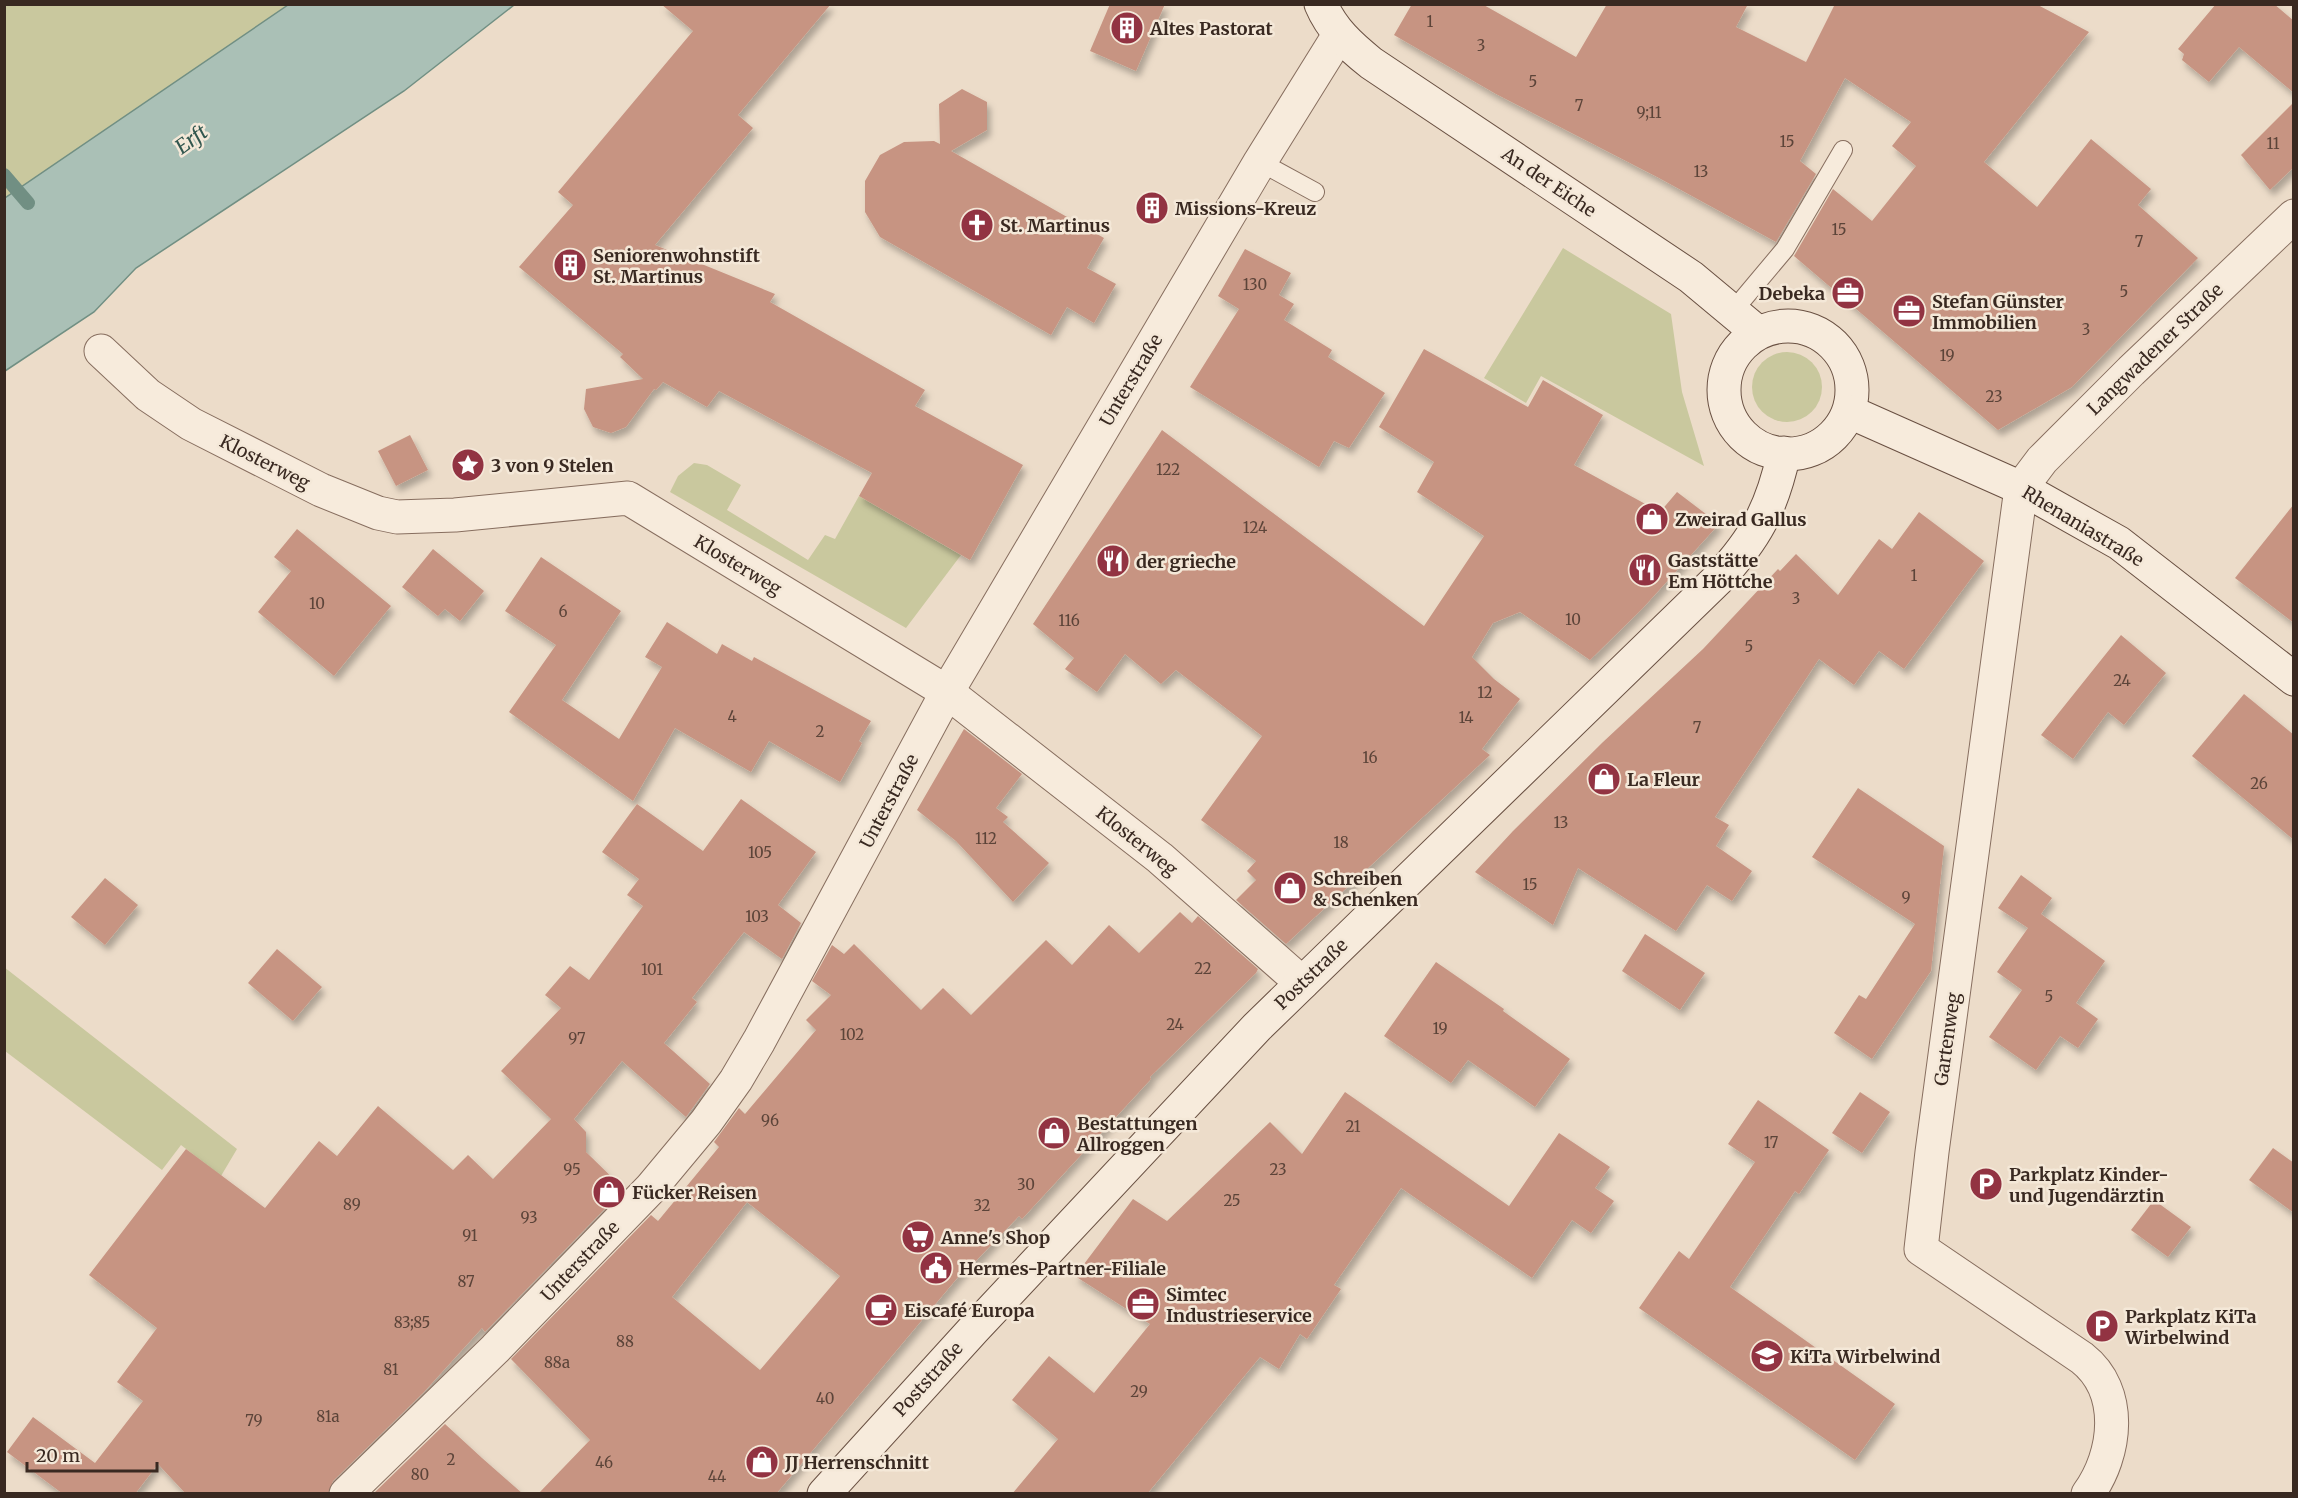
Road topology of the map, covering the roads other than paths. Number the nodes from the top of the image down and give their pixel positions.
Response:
1 (1321, 4) edge
2 (1339, 35) junction
3 (1844, 150) dead end
4 (1260, 162) junction
5 (1316, 192) dead end
6 (2294, 216) edge
7 (1745, 322) junction
8 (101, 351) dead end
9 (1850, 412) junction
10 (1784, 453) junction
11 (2021, 488) junction
12 (2294, 679) edge
13 (948, 692) junction
14 (1302, 983) junction
15 (346, 1494) edge
16 (825, 1494) edge
17 (2088, 1494) edge

1 - 2 street, An der Eiche
2 - 4 street, Unterstraße
2 - 7 street, An der Eiche
3 - 7 lane
4 - 5 lane
4 - 13 street, Unterstraße
6 - 11 street, Langwadener Straße
7 - 9 street
7 - 10 street
8 - 13 street, Klosterweg
9 - 10 street
9 - 11 street, Rhenaniastraße
10 - 14 street, Poststraße
11 - 12 street, Rhenaniastraße
11 - 17 street, Gartenweg
13 - 14 street, Klosterweg
13 - 15 street, Unterstraße
14 - 16 street, Poststraße

